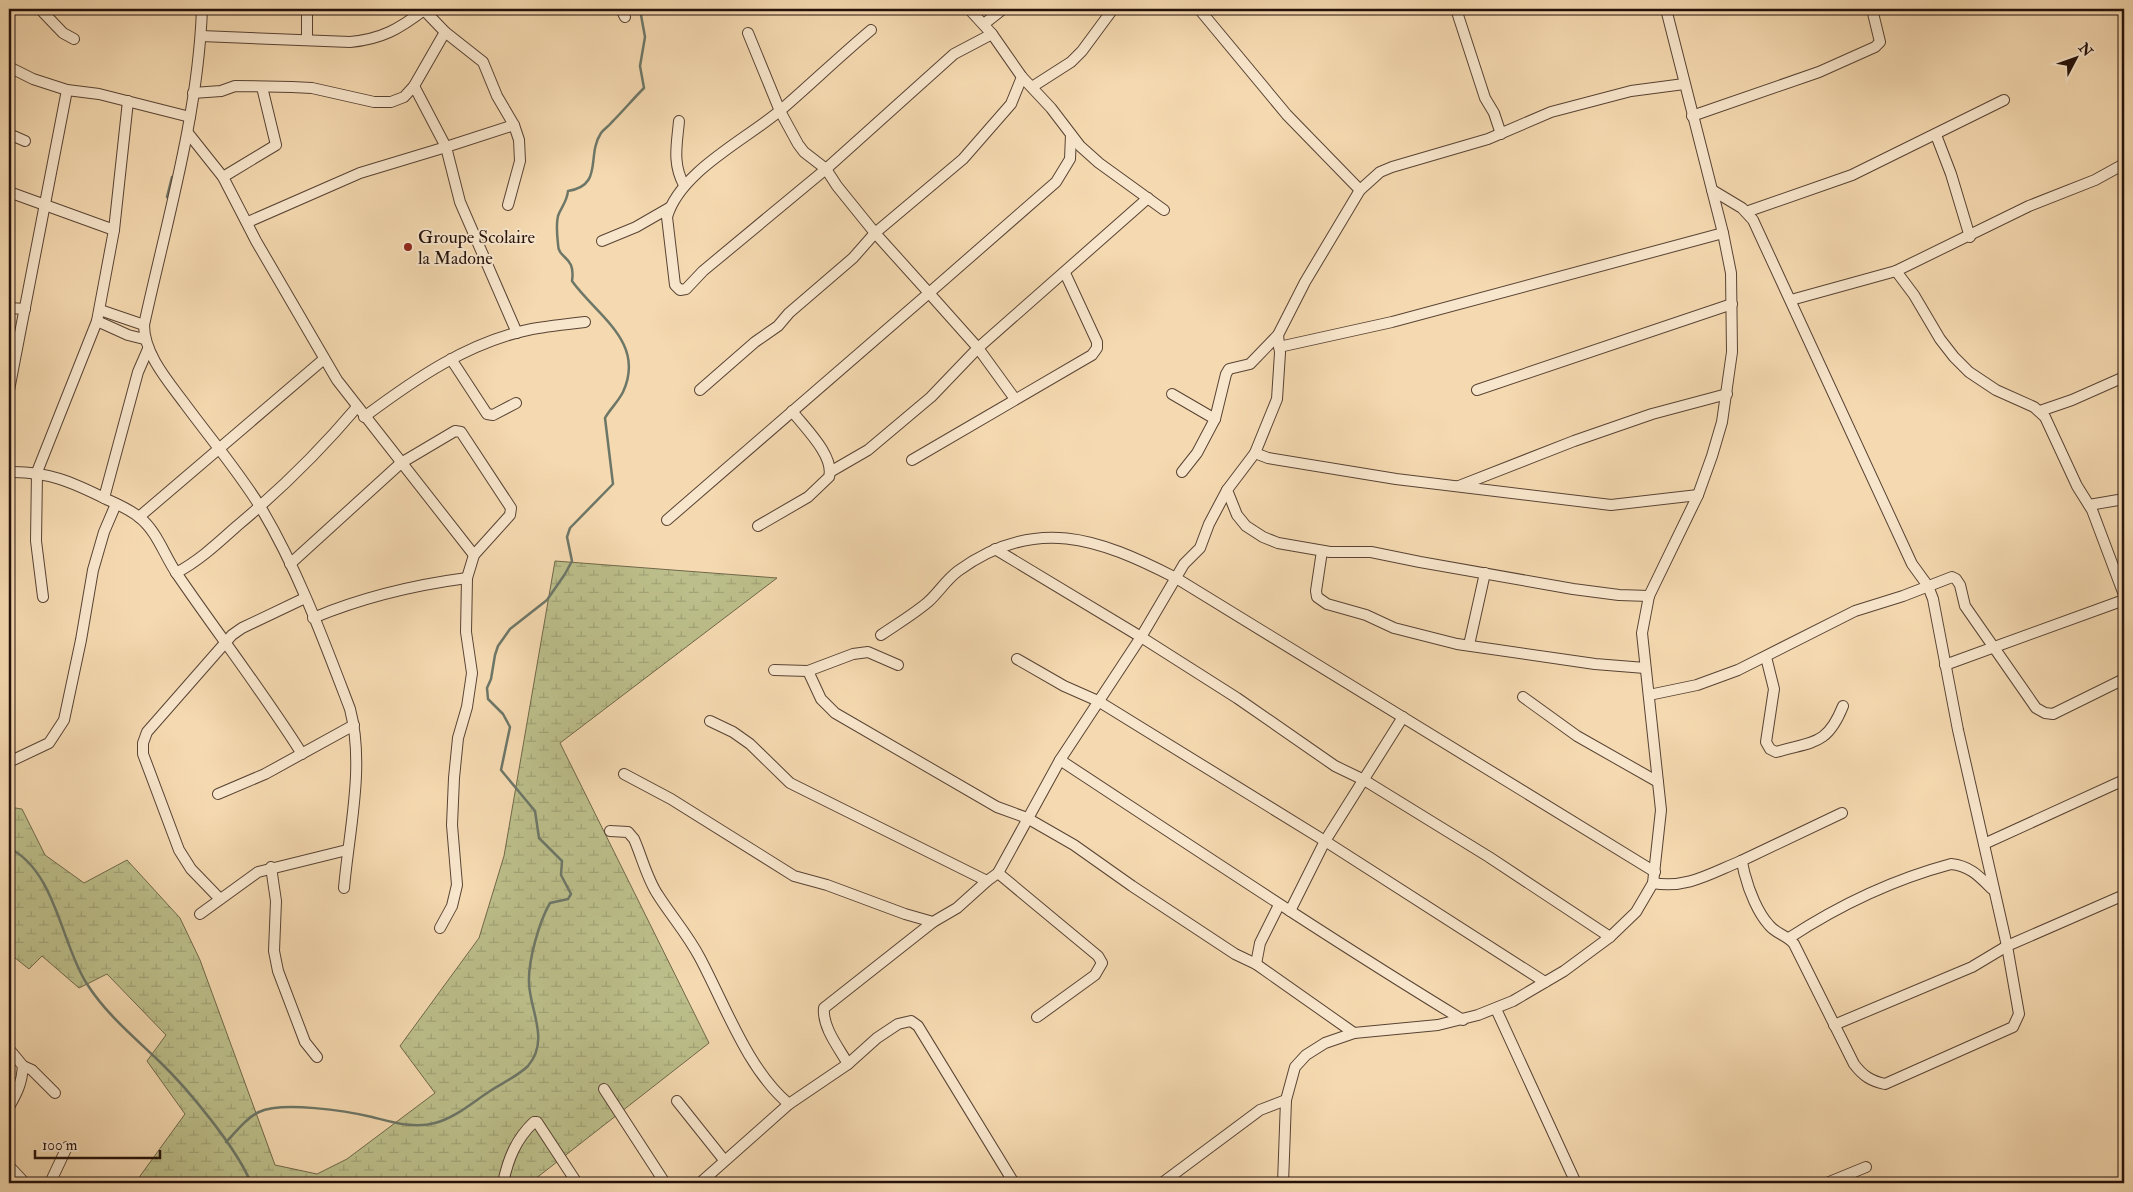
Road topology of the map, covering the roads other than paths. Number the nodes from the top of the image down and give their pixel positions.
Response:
1 (40, 9) edge
2 (202, 9) edge
3 (307, 9) edge
4 (424, 9) edge
5 (969, 9) edge
6 (1003, 9) edge
7 (1113, 9) edge
8 (1456, 9) edge
9 (1666, 9) edge
10 (1872, 9) edge
11 (1203, 10) edge
12 (984, 24) junction
13 (871, 30) dead end
14 (445, 32) junction
15 (748, 33) dead end
16 (992, 34) junction
17 (201, 36) junction
18 (74, 39) dead end
19 (307, 40) junction
20 (9, 67) edge
21 (1022, 77) junction
22 (1684, 84) junction
23 (414, 86) junction
24 (262, 87) junction
25 (1032, 88) junction
26 (67, 90) junction
27 (193, 93) junction
28 (2004, 100) dead end
29 (128, 101) junction
30 (780, 111) junction
31 (1692, 116) junction
32 (190, 117) junction
33 (679, 121) dead end
34 (514, 125) junction
35 (188, 133) junction
36 (9, 134) edge
37 (1501, 134) junction
38 (1071, 135) junction
39 (1936, 135) junction
40 (25, 141) dead end
41 (446, 147) junction
42 (2124, 164) edge
43 (826, 169) junction
44 (223, 177) junction
45 (684, 185) junction
46 (1360, 190) junction
47 (1712, 190) junction
48 (9, 192) edge
49 (1148, 198) junction
50 (508, 205) dead end
51 (44, 206) junction
52 (669, 208) junction
53 (1164, 210) dead end
54 (1746, 212) junction
55 (248, 222) junction
56 (114, 230) junction
57 (875, 233) junction
58 (1724, 233) junction
59 (1970, 237) junction
60 (602, 241) dead end
61 (1896, 271) junction
62 (1065, 273) junction
63 (929, 293) junction
64 (1791, 300) junction
65 (1732, 304) junction
66 (9, 308) edge
67 (25, 309) junction
68 (100, 310) junction
69 (97, 321) junction
70 (585, 322) dead end
71 (144, 325) junction
72 (517, 333) junction
73 (1278, 335) junction
74 (146, 344) junction
75 (1279, 346) junction
76 (978, 348) junction
77 (324, 359) junction
78 (451, 359) junction
79 (2124, 377) edge
80 (9, 390) edge
81 (700, 390) dead end
82 (1477, 390) dead end
83 (1172, 394) dead end
84 (1727, 394) junction
85 (1015, 399) junction
86 (516, 403) dead end
87 (357, 408) junction
88 (792, 411) junction
89 (2040, 411) junction
90 (364, 418) junction
91 (1215, 419) junction
92 (218, 450) junction
93 (1255, 454) junction
94 (912, 460) dead end
95 (401, 463) junction
96 (9, 472) edge
97 (37, 472) junction
98 (830, 472) junction
99 (1182, 472) dead end
100 (1458, 487) junction
101 (1227, 490) junction
102 (1698, 495) junction
103 (104, 498) junction
104 (2124, 499) edge
105 (116, 504) junction
106 (2089, 505) junction
107 (260, 508) junction
108 (139, 517) junction
109 (668, 520) dead end
110 (758, 526) dead end
111 (995, 549) junction
112 (1322, 551) junction
113 (474, 555) junction
114 (290, 564) junction
115 (176, 573) junction
116 (1485, 573) junction
117 (468, 578) junction
118 (1176, 578) junction
119 (1928, 586) junction
120 (2124, 595) edge
121 (1649, 596) junction
122 (43, 597) dead end
123 (304, 598) junction
124 (2124, 600) edge
125 (313, 618) junction
126 (882, 635) dead end
127 (1141, 637) junction
128 (226, 642) junction
129 (1469, 645) junction
130 (1994, 646) junction
131 (1766, 657) junction
132 (1017, 659) dead end
133 (898, 665) dead end
134 (1945, 665) junction
135 (1645, 668) junction
136 (774, 670) dead end
137 (808, 671) junction
138 (2124, 679) edge
139 (1649, 695) junction
140 (1523, 697) dead end
141 (1098, 702) junction
142 (1843, 706) dead end
143 (1402, 717) junction
144 (710, 721) dead end
145 (354, 725) junction
146 (302, 754) junction
147 (1060, 760) junction
148 (9, 762) edge
149 (624, 774) dead end
150 (1364, 780) junction
151 (2124, 780) edge
152 (1658, 782) junction
153 (218, 794) dead end
154 (1842, 813) dead end
155 (1027, 818) junction
156 (610, 831) dead end
157 (1325, 841) junction
158 (1984, 844) junction
159 (347, 850) junction
160 (1742, 860) junction
161 (271, 867) junction
162 (1655, 872) junction
163 (998, 873) junction
164 (988, 881) junction
165 (1654, 883) junction
166 (344, 888) dead end
167 (1992, 888) junction
168 (2124, 895) edge
169 (220, 899) junction
170 (1279, 905) junction
171 (1290, 911) junction
172 (200, 914) dead end
173 (933, 922) junction
174 (440, 928) dead end
175 (1610, 937) junction
176 (1789, 938) junction
177 (2007, 946) junction
178 (1256, 964) junction
179 (1545, 982) junction
180 (1496, 1009) junction
181 (1037, 1017) dead end
182 (1463, 1020) junction
183 (1834, 1025) junction
184 (1354, 1033) junction
185 (9, 1049) edge
186 (317, 1057) dead end
187 (848, 1064) junction
188 (23, 1066) junction
189 (604, 1089) dead end
190 (55, 1093) dead end
191 (677, 1100) dead end
192 (1286, 1100) junction
193 (789, 1104) junction
194 (9, 1107) edge
195 (67, 1147) dead end
196 (724, 1160) junction
197 (9, 1166) edge
198 (1866, 1167) dead end
199 (25, 1183) edge
200 (50, 1183) edge
201 (503, 1183) edge
202 (577, 1183) edge
203 (665, 1183) edge
204 (700, 1183) edge
205 (813, 1183) edge
206 (826, 1183) edge
207 (1014, 1183) edge
208 (1162, 1183) edge
209 (1283, 1183) edge
210 (1576, 1183) edge
211 (1827, 1183) edge

1 - 18 street
2 - 17 street
3 - 19 street
4 - 14 street
4 - 19 street
5 - 12 street
6 - 12 street
7 - 25 street
8 - 37 street
9 - 22 street
10 - 31 street
11 - 46 street
12 - 16 street
13 - 30 street
14 - 23 street
14 - 34 street
15 - 30 street
16 - 21 street
16 - 43 street
17 - 19 street
17 - 27 street
20 - 26 street
21 - 25 street
21 - 57 street
22 - 31 street
22 - 37 street
23 - 24 street
23 - 41 street
24 - 27 street
24 - 44 street
25 - 38 street
26 - 29 street
26 - 51 street
27 - 32 street
28 - 39 street
29 - 32 street
29 - 56 street
30 - 43 street
30 - 45 street
31 - 47 street
32 - 35 street
33 - 45 street
34 - 41 street
34 - 50 street
35 - 44 street
35 - 71 street
36 - 40 street
37 - 46 street
38 - 49 street
38 - 63 street
39 - 54 street
39 - 59 street
41 - 55 street
41 - 72 street
42 - 59 street
43 - 52 street
43 - 57 street
44 - 55 street
45 - 52 street
46 - 73 street
47 - 54 street
47 - 58 street
48 - 51 street
49 - 53 street
49 - 62 street
51 - 56 street
51 - 67 street
52 - 60 street
54 - 64 street
55 - 77 street
56 - 68 street
57 - 63 street
57 - 81 street
58 - 65 street
58 - 75 street
59 - 61 street
61 - 64 street
61 - 89 street
62 - 76 street
62 - 85 street
63 - 76 street
63 - 88 street
64 - 119 street
65 - 82 street
65 - 84 street
66 - 67 street
67 - 80 street
68 - 69 street
68 - 71 street
69 - 74 street
69 - 97 street
70 - 72 street
71 - 74 street
72 - 78 street
73 - 75 street
73 - 91 street
74 - 92 street
74 - 103 street
75 - 93 street
76 - 85 street
76 - 98 street
77 - 87 street
77 - 92 street
78 - 86 street
78 - 90 street
79 - 89 street
83 - 91 street
84 - 100 street
84 - 102 street
85 - 94 street
87 - 90 street
87 - 107 street
88 - 98 street
88 - 109 street
89 - 106 street
90 - 95 street
91 - 99 street
92 - 107 street
92 - 108 street
93 - 100 street
93 - 101 street
95 - 113 street
95 - 113 street
95 - 114 street
96 - 97 street
97 - 103 street
97 - 122 street
98 - 110 street
100 - 102 street
101 - 112 street
101 - 118 street
102 - 121 street
103 - 105 street
104 - 106 street
105 - 108 street
105 - 148 street
106 - 120 street
107 - 114 street
107 - 115 street
108 - 115 street
111 - 118 street
111 - 126 street
111 - 127 street
112 - 116 street
112 - 129 street
113 - 117 street
114 - 123 street
115 - 128 street
116 - 121 street
116 - 129 street
117 - 125 street
117 - 174 street
118 - 127 street
118 - 143 street
119 - 130 street
119 - 131 street
119 - 134 street
121 - 135 street
123 - 125 street
123 - 128 street
124 - 130 street
125 - 145 street
127 - 141 street
127 - 150 street
128 - 146 street
128 - 169 street
129 - 135 street
130 - 134 street
130 - 138 street
131 - 139 street
131 - 142 street
132 - 141 street
133 - 137 street
134 - 158 street
135 - 139 street
136 - 137 street
137 - 155 street
139 - 152 street
140 - 152 street
141 - 147 street
141 - 157 street
143 - 150 street
143 - 162 street
144 - 164 street
145 - 146 street
145 - 159 street
146 - 153 street
147 - 155 street
147 - 170 street
149 - 173 street
150 - 157 street
150 - 175 street
151 - 158 street
152 - 162 street
154 - 160 street
155 - 163 street
155 - 178 street
156 - 193 street
157 - 171 street
157 - 179 street
158 - 167 street
159 - 161 street
159 - 166 street
160 - 165 street
160 - 176 street
161 - 169 street
161 - 186 street
162 - 165 street
163 - 164 street
163 - 181 street
164 - 173 street
165 - 175 street
167 - 176 street
167 - 177 street
168 - 177 street
169 - 172 street
170 - 171 street
170 - 178 street
171 - 182 street
173 - 187 street
175 - 179 street
176 - 183 street
177 - 183 street
177 - 183 street
178 - 184 street
179 - 180 street
180 - 182 street
180 - 210 street
182 - 184 street
184 - 192 street
185 - 188 street
187 - 193 street
187 - 207 street
188 - 190 street
188 - 194 street
189 - 203 street
191 - 196 street
192 - 208 street
192 - 209 street
193 - 196 street
195 - 200 street
196 - 204 street
197 - 199 street
198 - 211 street
201 - 202 street
205 - 206 street

